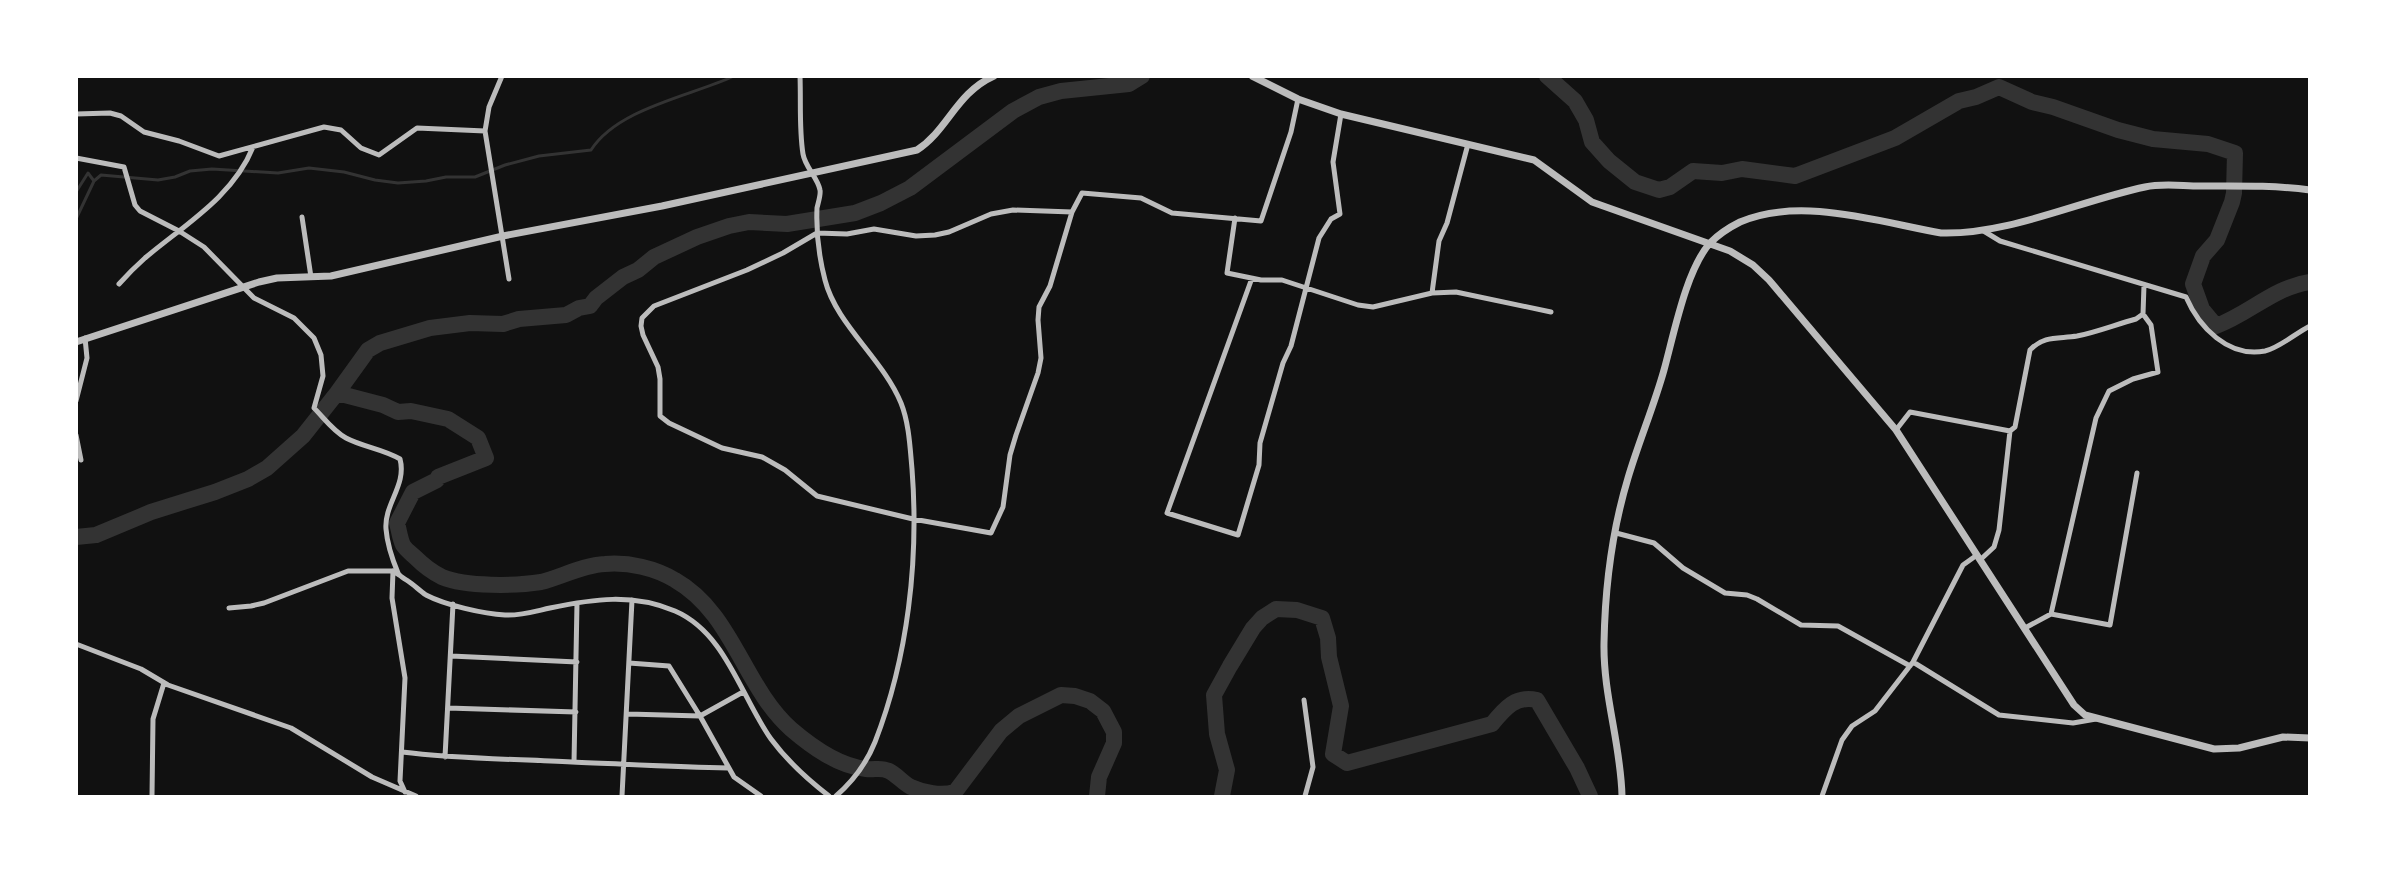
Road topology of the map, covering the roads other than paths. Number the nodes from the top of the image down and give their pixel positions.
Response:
1 (502, 76) edge
2 (800, 76) edge
3 (994, 76) edge
4 (1252, 76) edge
5 (1298, 99) junction
6 (76, 114) edge
7 (1341, 114) junction
8 (485, 131) junction
9 (1468, 144) junction
10 (253, 147) junction
11 (76, 158) edge
12 (810, 172) junction
13 (2310, 190) edge
14 (1072, 212) junction
15 (302, 217) dead end
16 (1235, 218) junction
17 (179, 231) junction
18 (817, 231) junction
19 (1982, 231) junction
20 (503, 236) junction
21 (1710, 243) junction
22 (311, 277) junction
23 (1252, 278) junction
24 (509, 279) dead end
25 (119, 284) dead end
26 (2144, 285) junction
27 (1308, 287) junction
28 (244, 288) junction
29 (1432, 293) junction
30 (1551, 312) dead end
31 (2143, 314) junction
32 (2310, 326) edge
33 (85, 338) junction
34 (76, 342) edge
35 (76, 401) edge
36 (1896, 430) junction
37 (2010, 431) junction
38 (76, 435) edge
39 (81, 460) dead end
40 (2137, 473) dead end
41 (914, 519) junction
42 (1616, 533) junction
43 (1978, 557) junction
44 (393, 571) junction
45 (399, 575) junction
46 (632, 600) junction
47 (577, 603) junction
48 (453, 604) junction
49 (229, 608) dead end
50 (2051, 614) junction
51 (2025, 628) junction
52 (76, 644) edge
53 (451, 656) junction
54 (577, 662) junction
55 (629, 663) junction
56 (1911, 664) junction
57 (164, 683) junction
58 (744, 692) junction
59 (1304, 700) dead end
60 (448, 708) junction
61 (576, 712) junction
62 (628, 714) junction
63 (700, 716) junction
64 (2096, 719) junction
65 (2310, 738) edge
66 (402, 752) junction
67 (445, 757) junction
68 (573, 762) junction
69 (625, 766) junction
70 (728, 768) junction
71 (406, 795) edge
72 (152, 796) edge
73 (416, 796) edge
74 (622, 796) edge
75 (761, 796) edge
76 (829, 796) edge
77 (836, 796) edge
78 (1305, 796) edge
79 (1622, 796) edge
80 (1822, 796) edge

1 - 8 street
2 - 12 street
3 - 12 street
4 - 5 street
5 - 7 street
5 - 16 street
6 - 10 street
7 - 9 street
7 - 27 street
8 - 10 street
8 - 20 street
9 - 21 street
9 - 29 street
10 - 17 street
11 - 17 street
12 - 18 street
12 - 20 street
13 - 19 street
14 - 16 street
14 - 18 street
14 - 41 street
15 - 22 street
16 - 23 street
17 - 25 street
17 - 28 street
18 - 41 street
18 - 41 street
19 - 21 street
19 - 26 street
20 - 22 street
20 - 24 street
21 - 36 street
21 - 42 street
22 - 28 street
23 - 27 street
23 - 27 street
26 - 31 street
26 - 32 street
27 - 29 street
28 - 33 street
28 - 45 street
29 - 30 street
31 - 37 street
31 - 50 street
33 - 34 street
33 - 35 street
36 - 37 street
36 - 43 street
37 - 43 street
38 - 39 street
40 - 50 street
41 - 77 street
42 - 56 street
42 - 79 street
43 - 51 street
43 - 56 street
44 - 45 street
44 - 49 street
44 - 66 street
45 - 48 street
46 - 47 street
46 - 55 street
46 - 58 street
47 - 48 street
47 - 54 street
48 - 53 street
50 - 51 street
51 - 64 street
52 - 57 street
53 - 54 street
53 - 60 street
54 - 61 street
55 - 62 street
55 - 63 street
56 - 64 street
56 - 80 street
57 - 71 street
57 - 72 street
58 - 63 street
58 - 76 street
59 - 78 street
60 - 61 street
60 - 67 street
61 - 68 street
62 - 63 street
62 - 69 street
63 - 70 street
64 - 65 street
66 - 67 street
66 - 71 street
67 - 68 street
68 - 69 street
69 - 70 street
69 - 74 street
70 - 75 street
71 - 73 street

